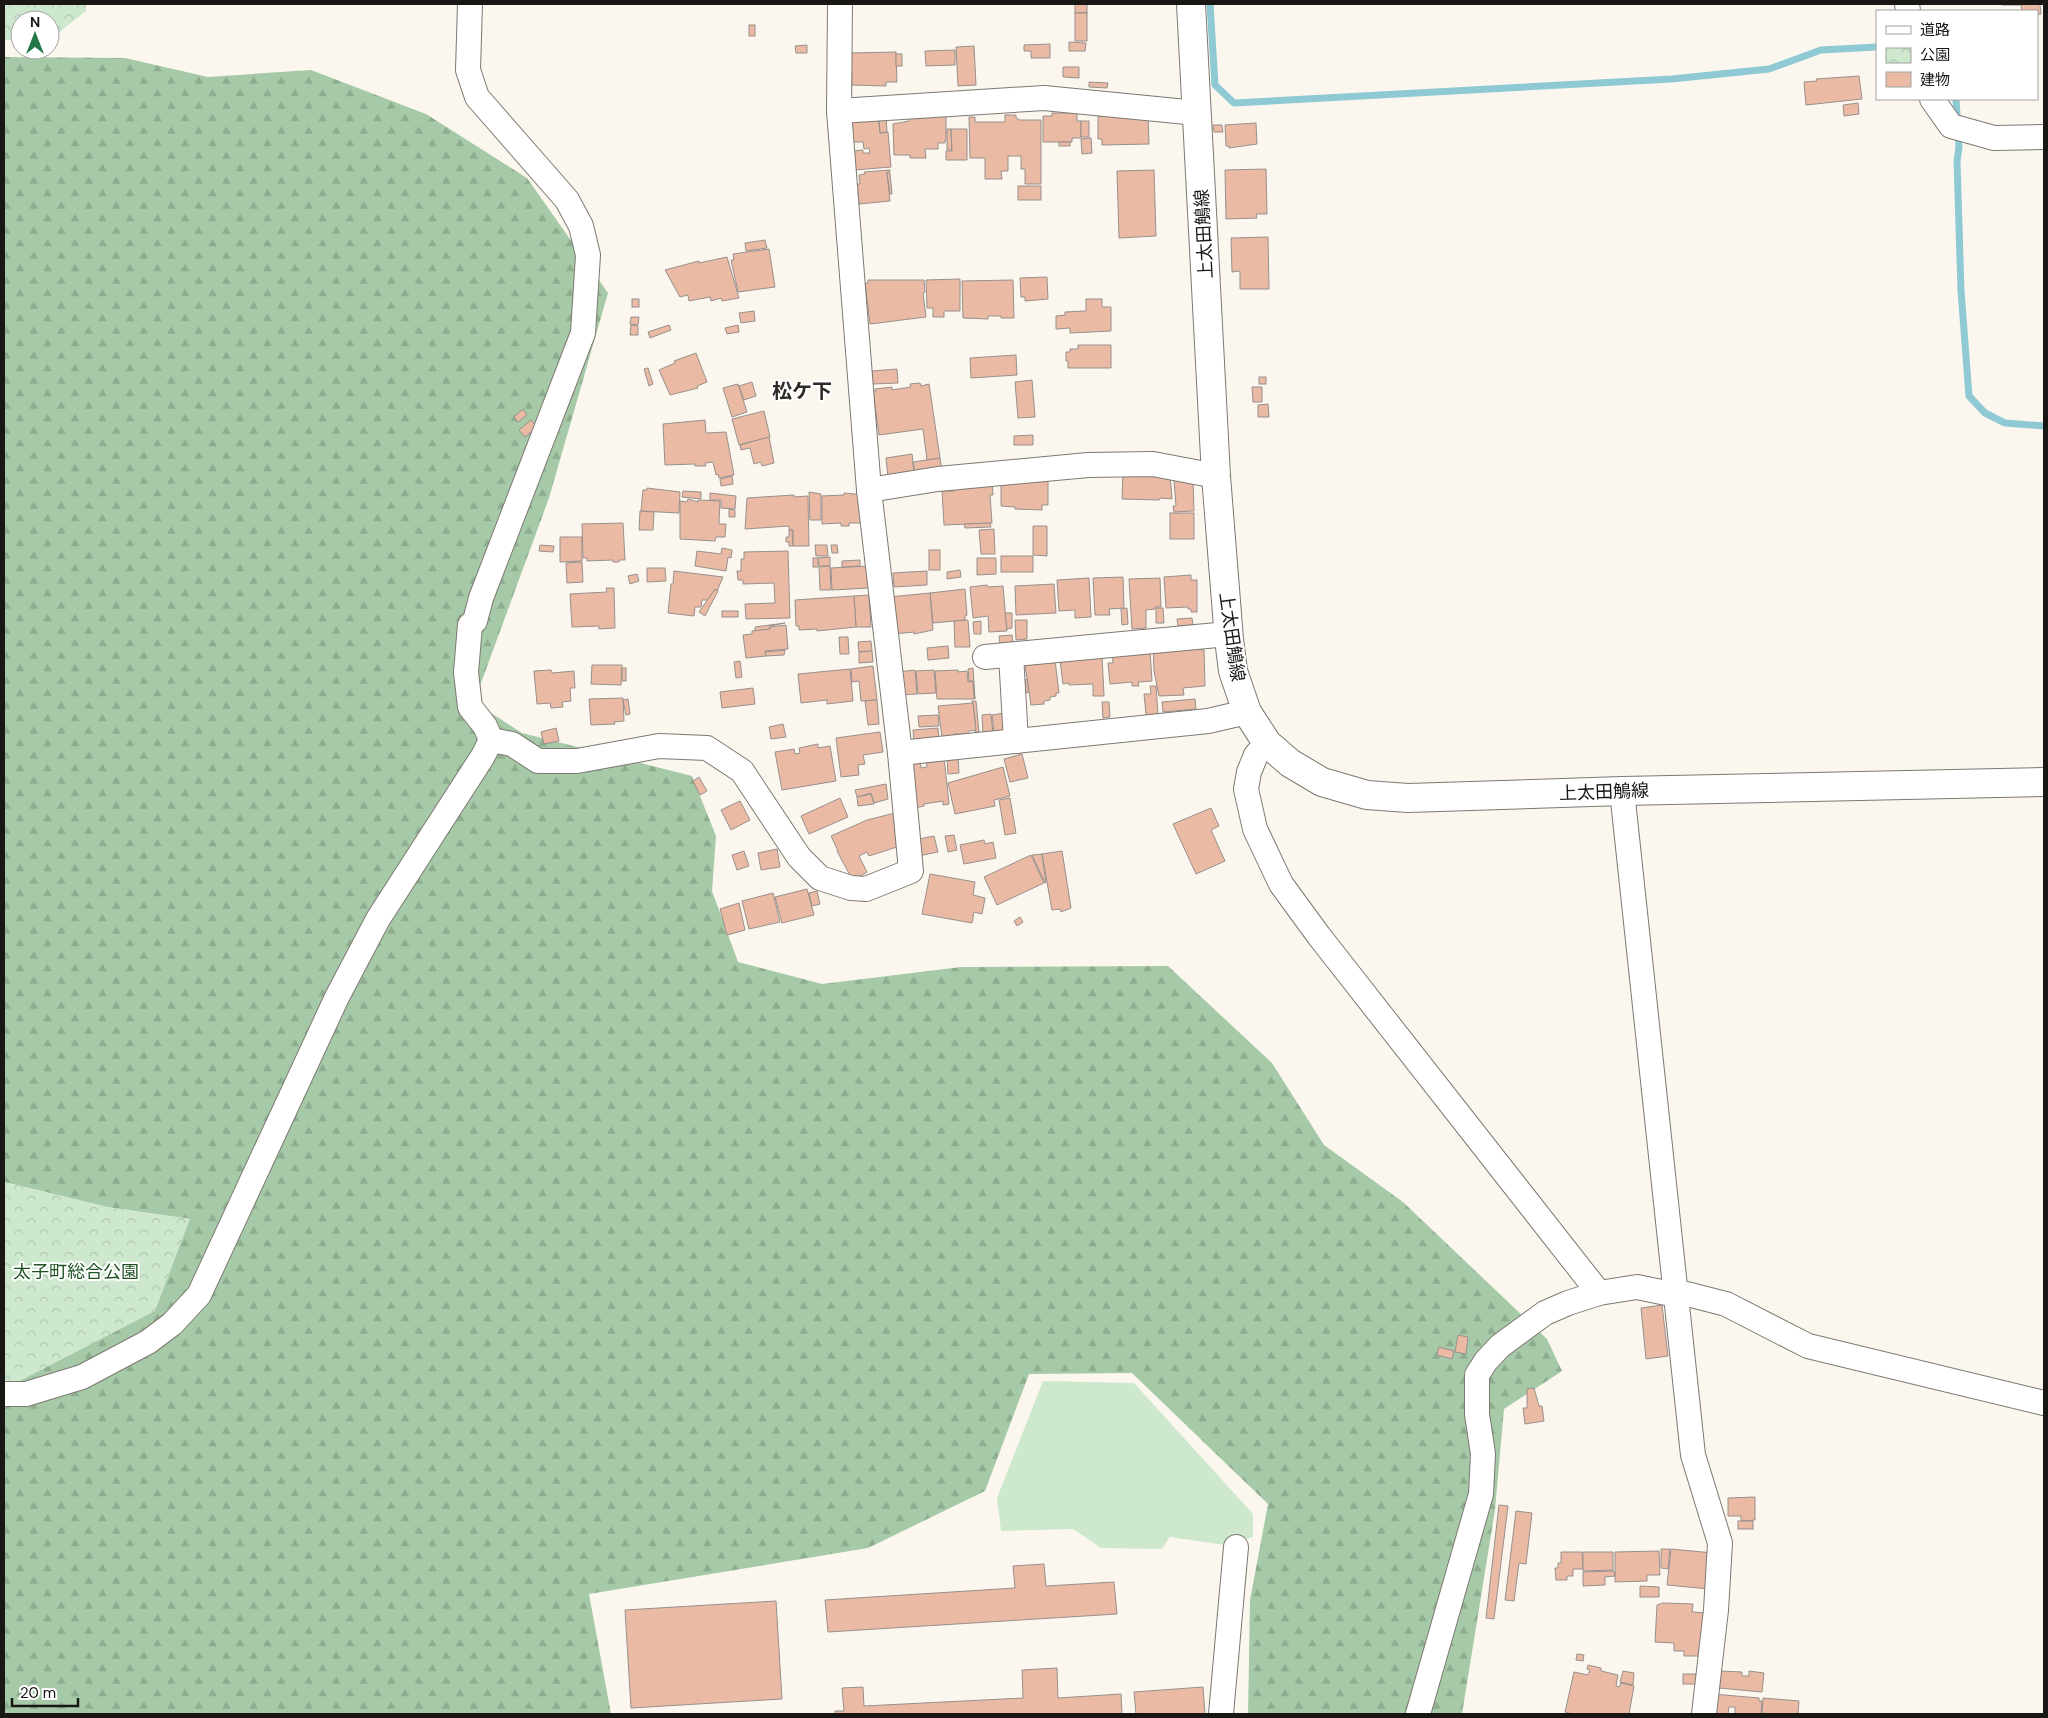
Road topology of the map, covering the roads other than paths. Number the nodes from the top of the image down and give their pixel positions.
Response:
1 (470, 4) edge
2 (840, 4) edge
3 (1191, 4) edge
4 (1933, 100) edge
5 (839, 111) junction
6 (1197, 113) junction
7 (2044, 138) edge
8 (1216, 476) junction
9 (869, 490) junction
10 (1228, 634) junction
11 (1011, 655) junction
12 (985, 657) dead end
13 (1247, 712) junction
14 (491, 740) junction
15 (1016, 741) junction
16 (1267, 743) junction
17 (900, 753) junction
18 (2044, 782) edge
19 (1622, 791) junction
20 (1599, 1293) junction
21 (1676, 1295) junction
22 (4, 1394) edge
23 (2044, 1403) edge
24 (1236, 1547) dead end
25 (1221, 1714) edge
26 (1418, 1714) edge
27 (1704, 1714) edge

1 - 14 street
2 - 5 street
3 - 6 main road, 上太田鵤線
4 - 7 street
5 - 6 street
5 - 9 street
6 - 8 main road, 上太田鵤線
8 - 9 street
8 - 10 main road, 上太田鵤線
9 - 17 street
10 - 11 street
10 - 13 main road, 上太田鵤線
11 - 12 street
11 - 15 street
13 - 15 street
13 - 16 main road, 上太田鵤線
14 - 17 street
14 - 22 street
15 - 17 street
16 - 19 main road, 上太田鵤線
16 - 20 street
18 - 19 main road, 上太田鵤線
19 - 21 street
20 - 21 street
20 - 26 street
21 - 23 street
21 - 27 street
24 - 25 street

